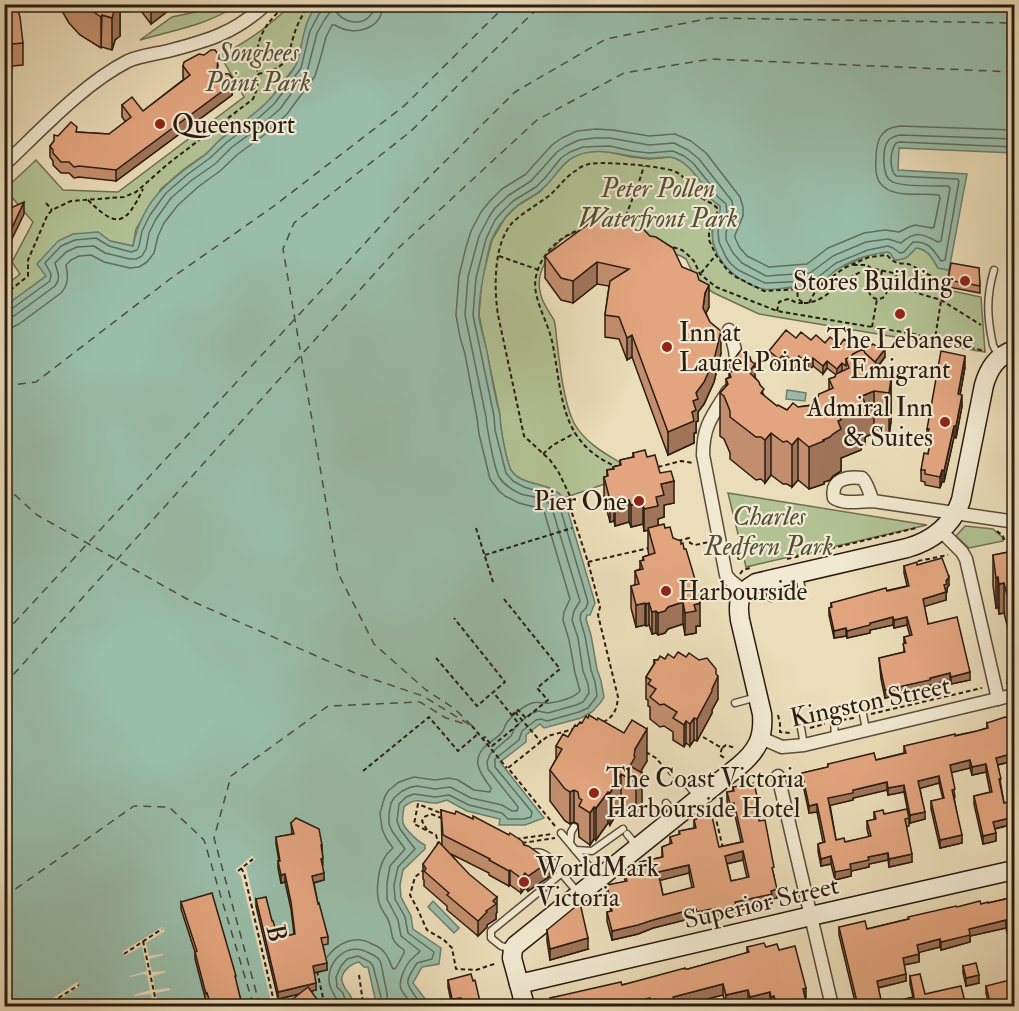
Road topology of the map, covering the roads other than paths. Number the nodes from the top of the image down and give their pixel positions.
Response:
1 (266, 4) edge
2 (4, 165) edge
3 (994, 270) dead end
4 (729, 330) dead end
5 (998, 352) edge
6 (873, 501) dead end
7 (956, 513) junction
8 (1014, 520) edge
9 (941, 531) junction
10 (745, 592) junction
11 (1014, 695) edge
12 (759, 696) junction
13 (998, 699) junction
14 (735, 703) dead end
15 (863, 715) road end
16 (834, 721) road end
17 (801, 729) road end
18 (866, 730) junction
19 (761, 738) junction
20 (835, 738) junction
21 (804, 745) junction
22 (778, 776) dead end
23 (574, 827) dead end
24 (560, 835) road end
25 (629, 837) junction
26 (570, 844) junction
27 (575, 850) junction
28 (527, 856) edge
29 (1014, 870) edge
30 (562, 873) junction
31 (599, 878) junction
32 (579, 894) junction
33 (811, 916) junction
34 (516, 949) junction
35 (519, 984) junction
36 (525, 1006) edge
37 (832, 1006) edge

1 - 2 street
3 - 5 lane
4 - 10 street
5 - 7 street
6 - 7 street
7 - 8 street
7 - 9 street
9 - 10 street
9 - 13 street
10 - 12 street
11 - 13 street, Kingston Street
12 - 14 lane
12 - 19 street
13 - 18 street, Kingston Street
15 - 18 lane
16 - 20 lane
17 - 21 lane
18 - 20 street, Kingston Street
19 - 21 street, Kingston Street
19 - 25 street, Kingston Street
20 - 21 street, Kingston Street
22 - 33 street
23 - 26 lane
24 - 26 lane
25 - 27 lane
25 - 31 street, Kingston Street
26 - 27 lane
27 - 31 lane
28 - 30 lane
29 - 33 street, Superior Street
30 - 32 lane
30 - 34 lane
31 - 32 street, Kingston Street
32 - 34 street, Kingston Street
33 - 35 street, Superior Street
33 - 37 street
34 - 35 street
35 - 36 street

